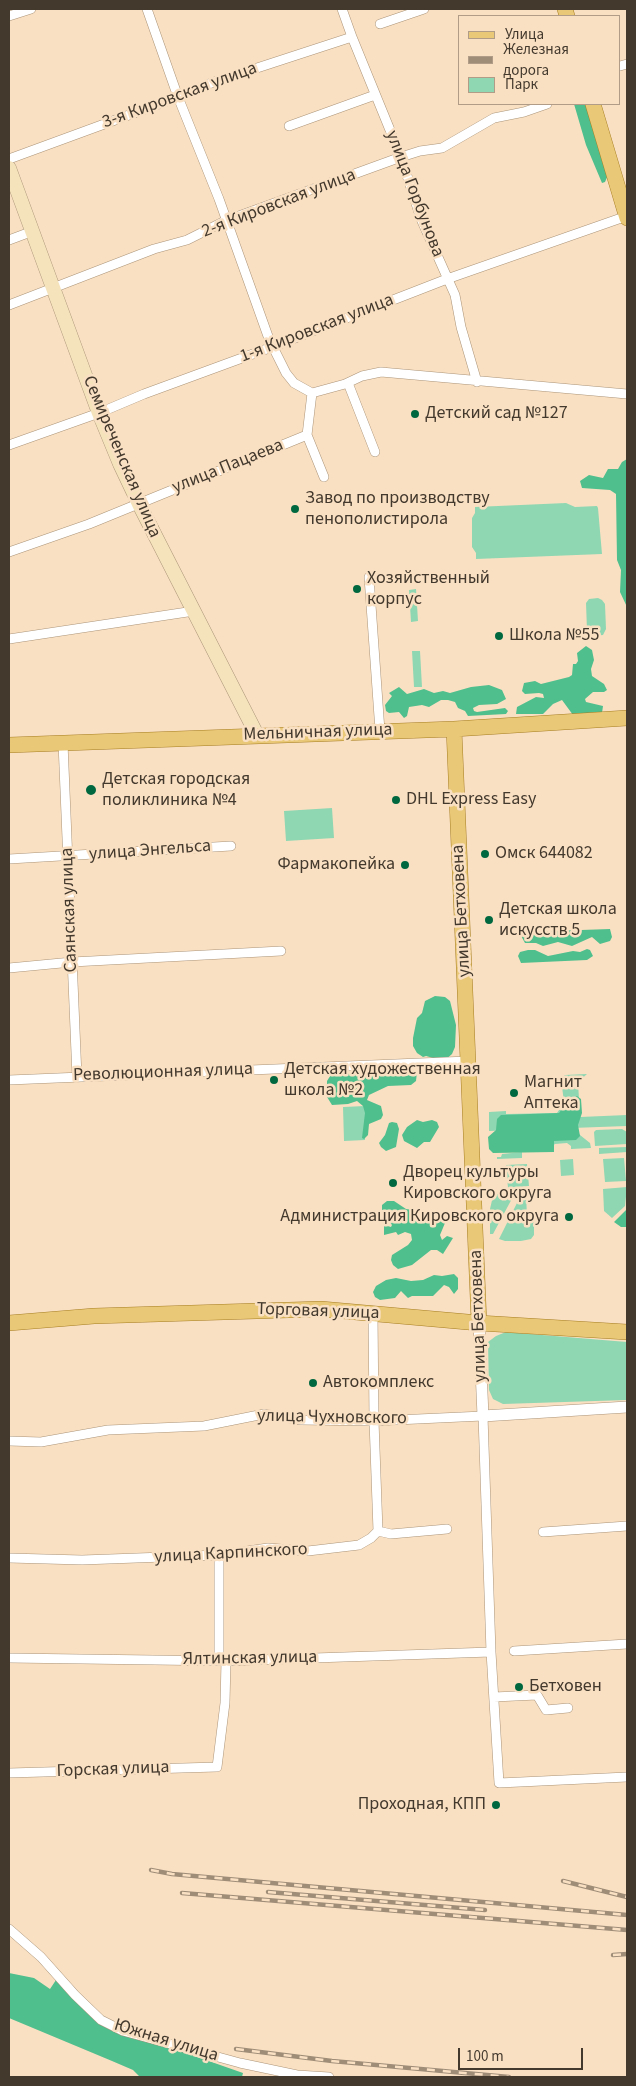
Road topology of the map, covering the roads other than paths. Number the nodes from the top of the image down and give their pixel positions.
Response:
1 (31, 9) edge
2 (147, 9) edge
3 (342, 9) edge
4 (424, 9) edge
5 (9, 16) edge
6 (380, 24) dead end
7 (352, 37) junction
8 (375, 95) junction
9 (178, 97) junction
10 (544, 105) edge
11 (593, 105) edge
12 (289, 126) dead end
13 (401, 157) junction
14 (9, 159) edge
15 (9, 168) edge
16 (627, 217) edge
17 (225, 221) junction
18 (33, 231) junction
19 (9, 240) edge
20 (447, 279) junction
21 (54, 288) junction
22 (9, 304) edge
23 (272, 347) junction
24 (477, 382) junction
25 (348, 383) junction
26 (312, 393) junction
27 (627, 394) edge
28 (99, 413) junction
29 (307, 435) junction
30 (9, 445) edge
31 (375, 452) dead end
32 (324, 477) dead end
33 (139, 504) junction
34 (9, 552) edge
35 (369, 577) dead end
36 (194, 611) junction
37 (9, 639) edge
38 (627, 718) edge
39 (454, 728) junction
40 (380, 731) junction
41 (257, 735) junction
42 (63, 743) junction
43 (9, 745) edge
44 (231, 846) dead end
45 (68, 856) junction
46 (9, 859) edge
47 (281, 951) dead end
48 (72, 962) junction
49 (9, 968) edge
50 (468, 1061) junction
51 (77, 1077) junction
52 (9, 1080) edge
53 (373, 1313) junction
54 (9, 1323) edge
55 (479, 1323) junction
56 (627, 1332) edge
57 (627, 1407) edge
58 (483, 1416) junction
59 (374, 1421) junction
60 (9, 1442) edge
61 (627, 1526) edge
62 (447, 1529) dead end
63 (378, 1531) junction
64 (543, 1532) dead end
65 (219, 1555) junction
66 (9, 1558) edge
67 (627, 1644) edge
68 (514, 1651) dead end
69 (492, 1652) junction
70 (9, 1658) edge
71 (222, 1661) junction
72 (494, 1697) junction
73 (568, 1708) dead end
74 (9, 1773) edge
75 (627, 1777) edge
76 (9, 1929) edge
77 (329, 2077) edge

1 - 5 street
2 - 9 street
3 - 7 street, улица Горбунова
4 - 6 street
7 - 8 street, улица Горбунова
7 - 9 street, 3-я Кировская улица
8 - 12 street
8 - 13 street, улица Горбунова
9 - 14 street, 3-я Кировская улица
9 - 17 street
10 - 13 street, 2-я Кировская улица
11 - 16 main road
13 - 17 street, 2-я Кировская улица
13 - 20 street, улица Горбунова
15 - 18 main road, Семиреченская улица
16 - 20 street, 1-я Кировская улица
17 - 21 street, 2-я Кировская улица
17 - 23 street
18 - 19 street
18 - 21 main road, Семиреченская улица
20 - 23 street, 1-я Кировская улица
20 - 24 street, улица Горбунова
21 - 22 street, 2-я Кировская улица
21 - 28 main road, Семиреченская улица
23 - 26 street
23 - 28 street, 1-я Кировская улица
24 - 25 street
24 - 27 street
25 - 26 street
25 - 31 street
26 - 29 street
28 - 30 street, 1-я Кировская улица
28 - 33 main road, Семиреченская улица
29 - 32 street
29 - 33 street, улица Пацаева
33 - 34 street, улица Пацаева
33 - 36 main road, Семиреченская улица
35 - 40 street
36 - 37 street
36 - 41 main road, Семиреченская улица
38 - 39 main road, Мельничная улица
39 - 40 main road, Мельничная улица
39 - 50 main road, улица Бетховена
40 - 41 main road, Мельничная улица
41 - 42 main road, Мельничная улица
42 - 43 main road, Мельничная улица
42 - 45 street, Саянская улица
44 - 45 street, улица Энгельса
45 - 46 street, улица Энгельса
45 - 48 street, Саянская улица
47 - 48 street
48 - 49 street
48 - 51 street, Саянская улица
50 - 51 street, Революционная улица
50 - 55 main road, улица Бетховена
51 - 52 street, Революционная улица
53 - 54 main road, Торговая улица
53 - 55 main road, Торговая улица
53 - 59 street
55 - 56 main road, Торговая улица
55 - 58 street, улица Бетховена
57 - 58 street, улица Чухновского
58 - 59 street, улица Чухновского
58 - 69 street, улица Бетховена
59 - 60 street, улица Чухновского
59 - 63 street
61 - 64 street
62 - 63 street
63 - 65 street, улица Карпинского
65 - 66 street, улица Карпинского
65 - 71 street
67 - 68 street
69 - 71 street, Ялтинская улица
69 - 72 street, улица Бетховена
70 - 71 street, Ялтинская улица
71 - 74 street, Горская улица
72 - 73 street
72 - 75 street, улица Бетховена
76 - 77 street, Южная улица

